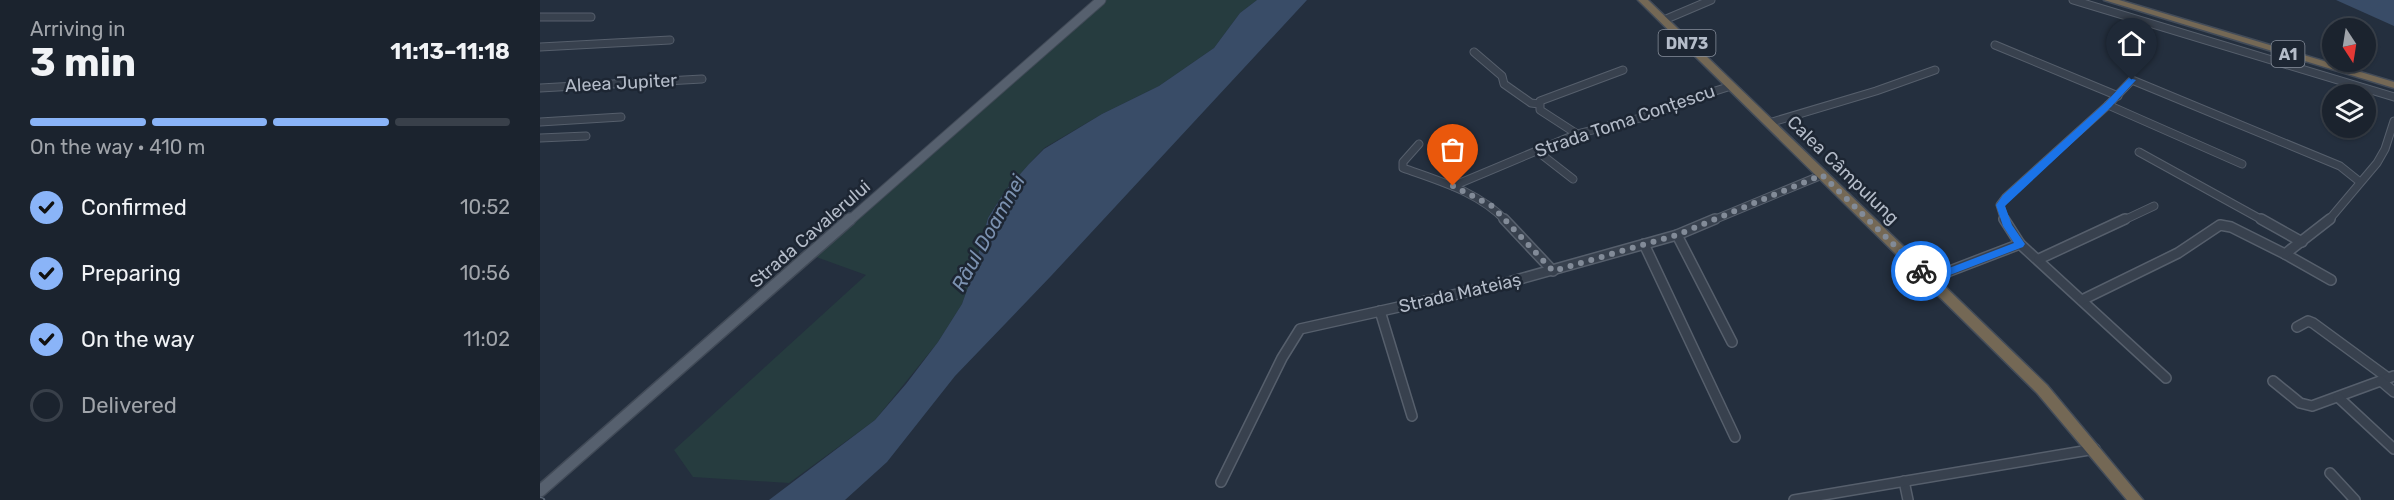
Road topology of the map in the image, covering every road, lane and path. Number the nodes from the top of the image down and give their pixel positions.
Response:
1 (1101, 0) edge
2 (1643, 0) edge
3 (1711, 0) edge
4 (2073, 0) edge
5 (2109, 0) edge
6 (2128, 0) edge
7 (591, 16) dead end
8 (540, 17) edge
9 (1664, 20) junction
10 (670, 40) dead end
11 (1995, 45) dead end
12 (540, 47) edge
13 (1474, 52) dead end
14 (2322, 58) edge
15 (1623, 70) dead end
16 (1935, 70) dead end
17 (2370, 72) edge
18 (702, 79) dead end
19 (2394, 79) edge
20 (2394, 85) edge
21 (1731, 86) junction
22 (540, 88) edge
23 (2118, 96) junction
24 (2394, 97) edge
25 (1539, 104) junction
26 (2108, 105) junction
27 (621, 117) dead end
28 (540, 122) edge
29 (2394, 122) edge
30 (1769, 123) junction
31 (1577, 134) junction
32 (586, 136) dead end
33 (540, 138) edge
34 (1419, 144) dead end
35 (1537, 151) junction
36 (2139, 152) dead end
37 (2242, 165) dead end
38 (1822, 175) junction
39 (1573, 179) dead end
40 (2360, 182) junction
41 (1453, 186) junction
42 (2154, 206) dead end
43 (1677, 235) junction
44 (2302, 242) junction
45 (1644, 244) junction
46 (2020, 244) junction
47 (2285, 254) junction
48 (2039, 260) junction
49 (1553, 271) junction
50 (1929, 279) junction
51 (2331, 280) dead end
52 (2082, 300) junction
53 (1380, 311) junction
54 (2297, 327) dead end
55 (1732, 342) dead end
56 (2166, 378) dead end
57 (2388, 378) edge
58 (2273, 381) dead end
59 (2394, 393) edge
60 (2338, 397) junction
61 (1412, 416) dead end
62 (1735, 436) dead end
63 (2095, 449) junction
64 (2394, 449) edge
65 (2330, 472) dead end
66 (1904, 481) junction
67 (1221, 482) dead end
68 (540, 491) edge
69 (1794, 500) edge
70 (1908, 500) edge
71 (2136, 500) edge
72 (2355, 500) edge

1 - 68 main road, Strada Cavalerului
2 - 9 highway, Calea Câmpulung / DN73
3 - 9 street
4 - 24 street
5 - 20 highway, A1
6 - 14 highway, A1
7 - 8 street
9 - 21 highway, Calea Câmpulung / DN73
10 - 12 street
11 - 23 street
13 - 25 street
15 - 25 street
16 - 30 street
17 - 19 highway, A1
18 - 22 street, Aleea Jupiter
21 - 30 highway, Calea Câmpulung / DN73
21 - 31 street, Strada Toma Conțescu
23 - 26 street
23 - 40 street
25 - 31 street
26 - 37 street
26 - 46 street
27 - 28 street
29 - 40 street
30 - 38 highway, Calea Câmpulung / DN73
31 - 35 street, Strada Toma Conțescu
32 - 33 street
34 - 41 street
35 - 39 street
35 - 41 street, Strada Toma Conțescu
36 - 44 street
38 - 43 street, Strada Mateiaș
38 - 50 highway, Calea Câmpulung / DN73
40 - 44 street
41 - 49 street
42 - 48 street
43 - 45 street, Strada Mateiaș
43 - 55 street
44 - 47 street
45 - 49 street, Strada Mateiaș
45 - 62 street
46 - 48 street
46 - 50 street
47 - 51 street
47 - 52 street
48 - 52 street
49 - 53 street, Strada Mateiaș
50 - 63 highway, Calea Câmpulung / DN73
52 - 56 street
53 - 61 street, Strada Mateiaș
53 - 67 street, Strada Mateiaș
54 - 57 street
57 - 59 street
57 - 60 street
58 - 60 street
60 - 64 street
63 - 66 street
63 - 71 highway, Calea Câmpulung / DN73
65 - 72 street
66 - 69 street
66 - 70 street

